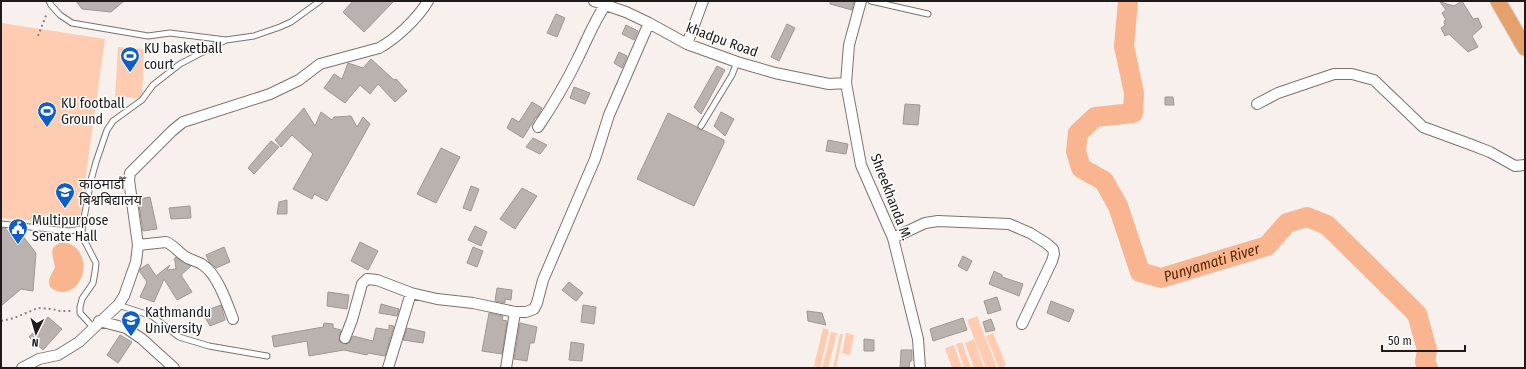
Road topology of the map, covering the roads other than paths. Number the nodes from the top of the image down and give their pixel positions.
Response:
1 (320, 1) edge
2 (428, 1) edge
3 (594, 1) edge
4 (704, 1) edge
5 (861, 1) edge
6 (871, 1) edge
7 (1498, 1) edge
8 (50, 3) edge
9 (606, 4) junction
10 (928, 14) dead end
11 (649, 23) junction
12 (226, 40) junction
13 (687, 44) junction
14 (1525, 48) edge
15 (737, 62) junction
16 (846, 83) junction
17 (1257, 104) dead end
18 (701, 126) dead end
19 (538, 127) dead end
20 (1525, 165) edge
21 (1, 224) edge
22 (82, 229) junction
23 (893, 238) junction
24 (138, 245) junction
25 (411, 293) junction
26 (118, 305) junction
27 (515, 312) junction
28 (233, 319) dead end
29 (96, 324) junction
30 (1022, 324) dead end
31 (345, 338) dead end
32 (267, 356) dead end
33 (22, 368) edge
34 (174, 368) edge
35 (388, 368) edge
36 (506, 368) edge
37 (920, 368) edge

1 - 12 lane
2 - 24 street
3 - 9 street, khadpu Road
4 - 13 street
5 - 16 street, Shreekhanda M.
6 - 10 lane
7 - 14 main road
8 - 12 lane
9 - 11 street, khadpu Road
9 - 19 street
11 - 13 street, khadpu Road
11 - 27 street
12 - 22 lane
13 - 15 street, khadpu Road
15 - 16 street, khadpu Road
15 - 18 lane
16 - 23 street, Shreekhanda M.
17 - 20 street
21 - 22 lane
22 - 29 lane
23 - 30 street
23 - 37 street, Shreekhanda M.
24 - 26 street
24 - 28 street
25 - 27 street
25 - 31 street
25 - 35 street
26 - 29 street
26 - 32 lane
27 - 36 street
29 - 33 street
29 - 34 street

